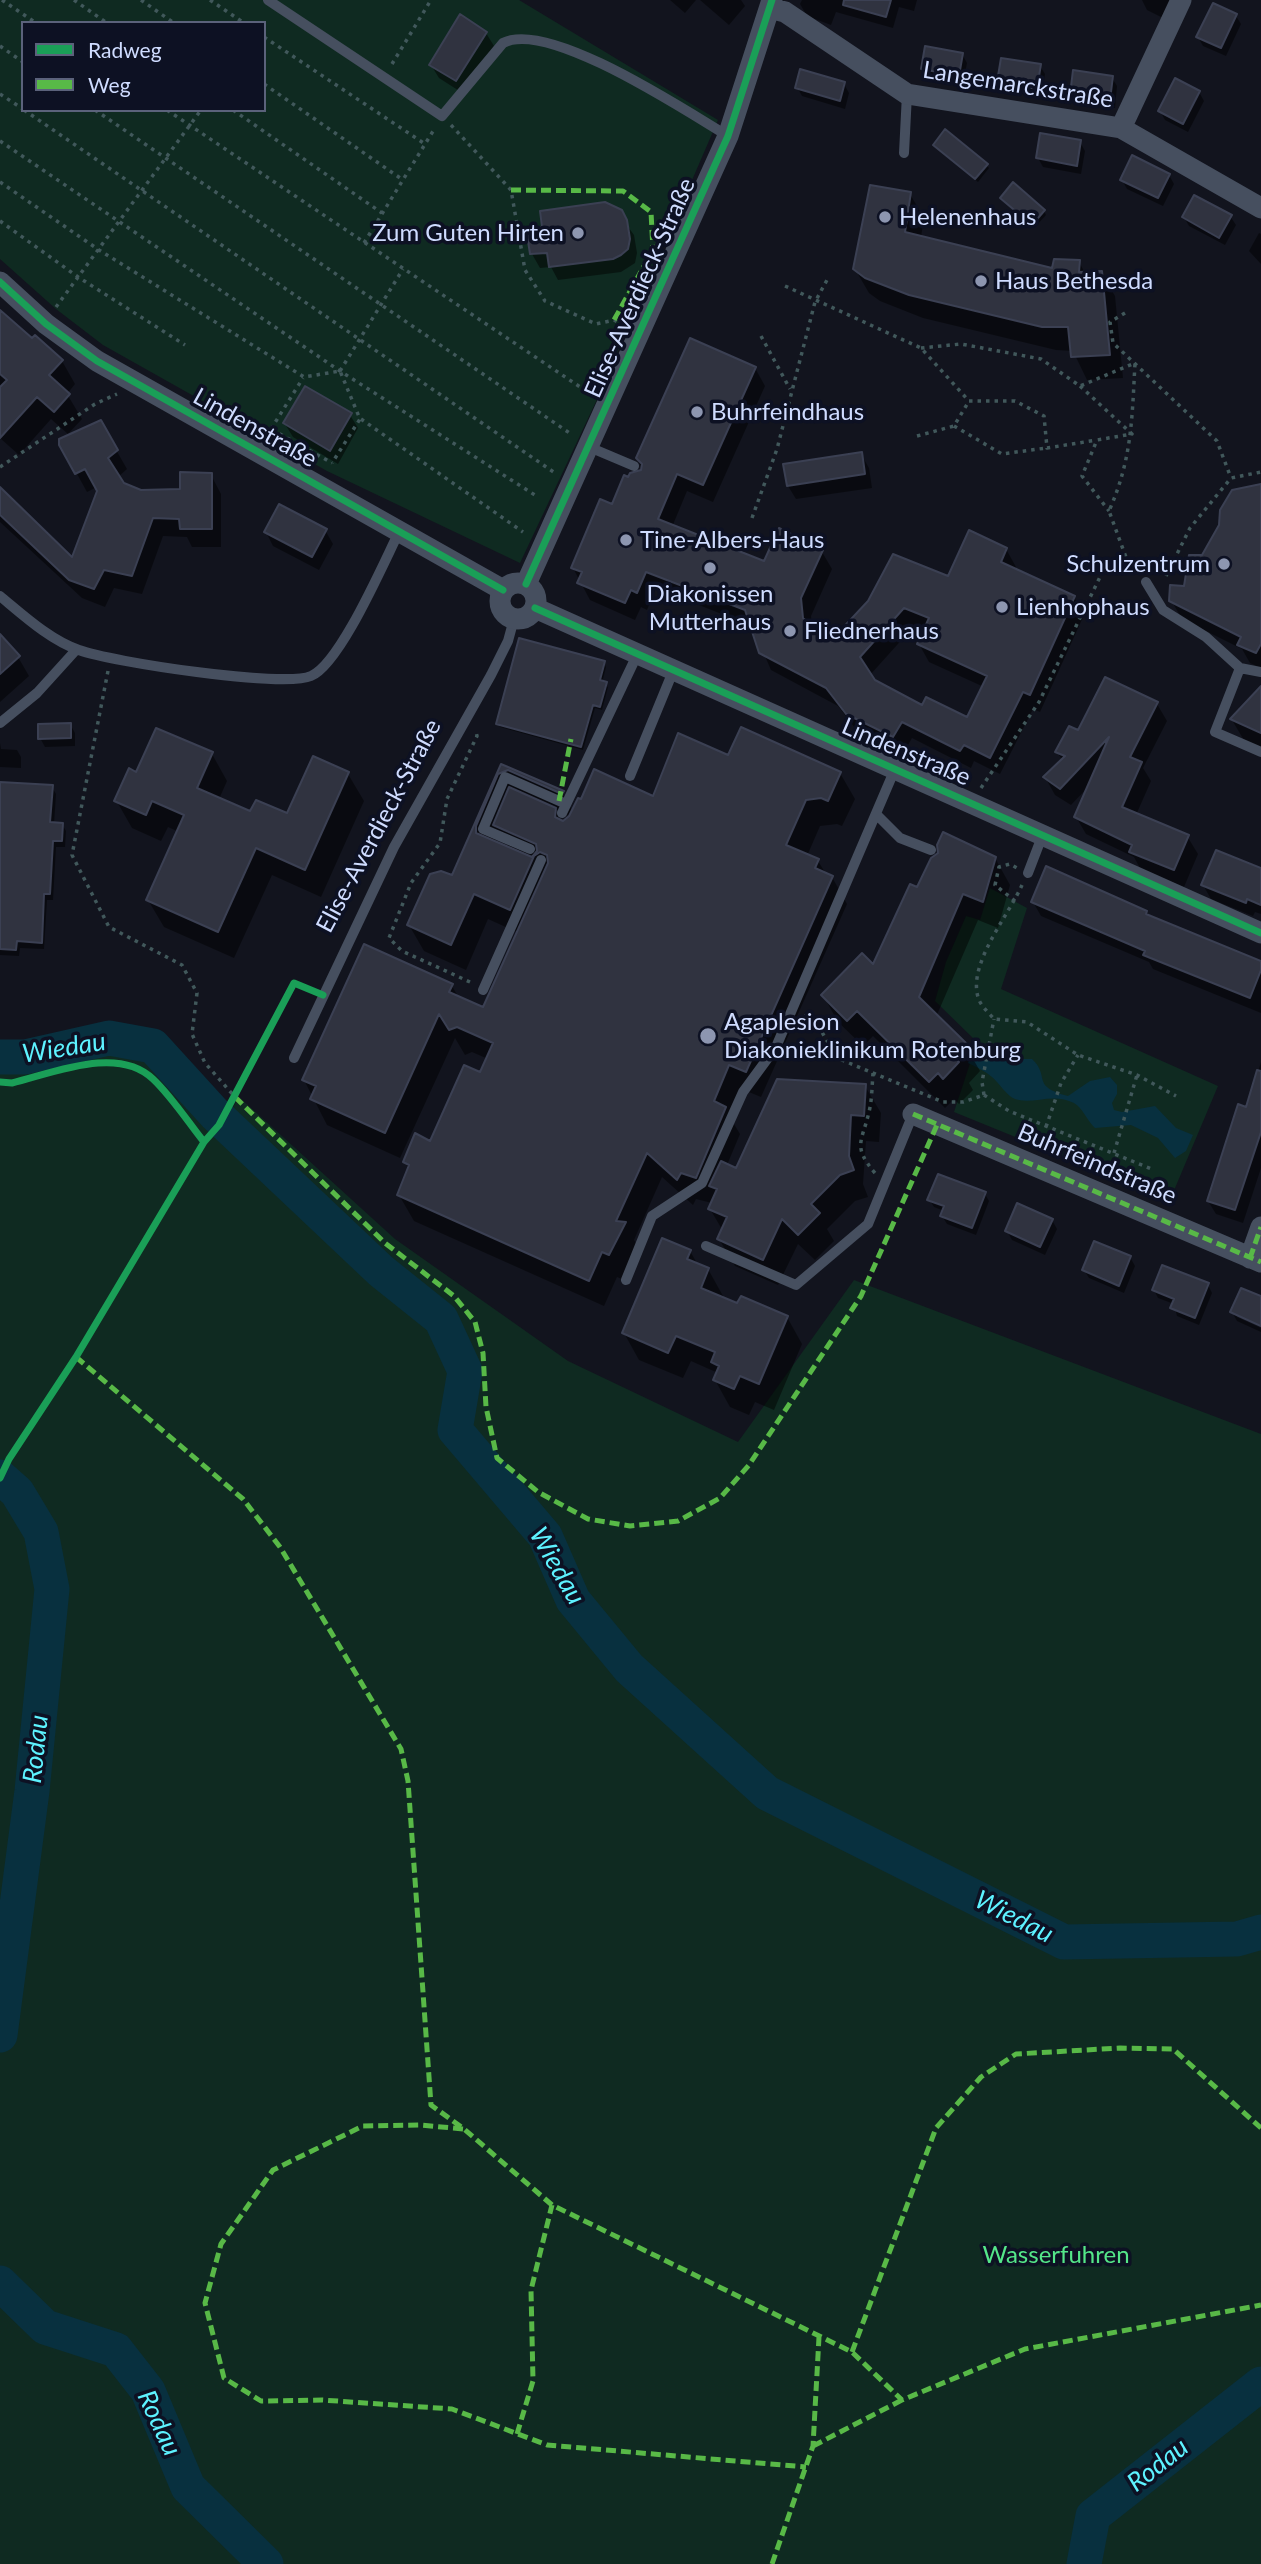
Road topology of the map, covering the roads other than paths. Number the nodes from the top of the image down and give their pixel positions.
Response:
1 (268, 0) edge
2 (1181, 0) edge
3 (771, 4) edge
4 (907, 94) junction
5 (1121, 128) junction
6 (728, 136) junction
7 (904, 153) dead end
8 (1261, 208) edge
9 (0, 282) edge
10 (589, 447) junction
11 (634, 466) dead end
12 (399, 532) junction
13 (1146, 582) dead end
14 (526, 584) junction
15 (503, 590) junction
16 (0, 596) edge
17 (535, 608) junction
18 (514, 620) junction
19 (76, 650) junction
20 (638, 653) junction
21 (1240, 668) junction
22 (674, 669) junction
23 (1261, 672) edge
24 (0, 723) edge
25 (1261, 752) edge
26 (895, 769) junction
27 (631, 776) dead end
28 (876, 814) junction
29 (1043, 834) junction
30 (530, 849) dead end
31 (931, 850) dead end
32 (541, 860) dead end
33 (1028, 873) road end
34 (1261, 933) edge
35 (483, 990) road end
36 (294, 1058) dead end
37 (913, 1114) joint
38 (1261, 1227) edge
39 (706, 1246) dead end
40 (1255, 1260) edge
41 (626, 1280) dead end

1 - 6 lane
2 - 5 street
3 - 4 street, Langemarckstraße
3 - 6 street, Elise-Averdieck-Straße
4 - 5 street, Langemarckstraße
4 - 7 lane
5 - 8 street, Langemarckstraße
6 - 10 street, Elise-Averdieck-Straße
9 - 12 street, Lindenstraße
10 - 11 lane
10 - 14 street, Elise-Averdieck-Straße
12 - 15 street, Lindenstraße
12 - 19 lane
13 - 21 lane
14 - 15 street
14 - 17 street
15 - 18 street
16 - 19 lane
17 - 18 street
17 - 20 street, Lindenstraße
18 - 36 lane, Elise-Averdieck-Straße
19 - 24 lane
20 - 22 street, Lindenstraße
20 - 30 lane
21 - 23 lane
21 - 25 lane
22 - 26 street, Lindenstraße
22 - 27 lane
26 - 28 lane
26 - 29 street, Lindenstraße
28 - 31 lane
28 - 41 lane
29 - 33 lane
29 - 34 street, Lindenstraße
32 - 35 lane
37 - 39 lane
37 - 40 street, Buhrfeindstraße
38 - 40 street

